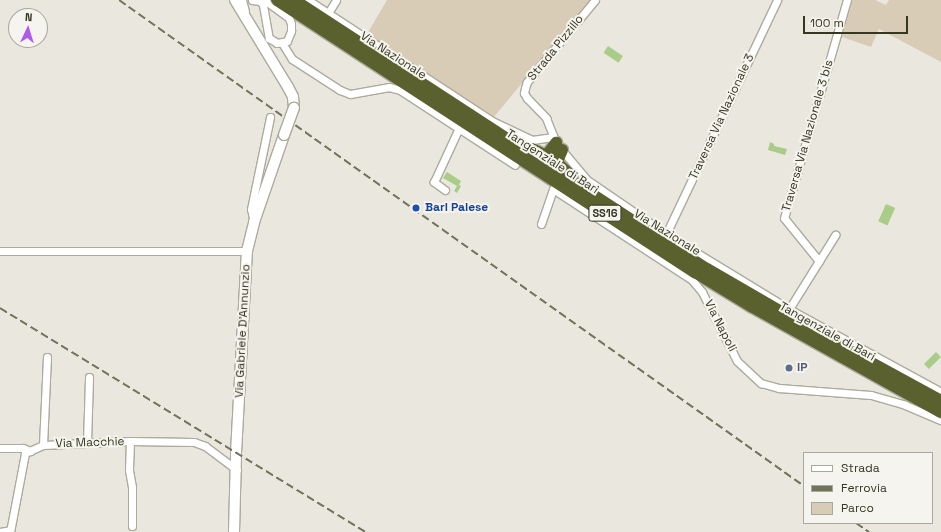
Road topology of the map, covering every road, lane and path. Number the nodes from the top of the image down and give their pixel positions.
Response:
1 (235, 0) edge
2 (242, 0) edge
3 (252, 0) edge
4 (264, 0) edge
5 (277, 0) edge
6 (294, 0) edge
7 (308, 0) edge
8 (336, 0) edge
9 (595, 0) edge
10 (777, 0) edge
11 (847, 0) edge
12 (244, 8) junction
13 (328, 13) junction
14 (247, 21) junction
15 (282, 44) junction
16 (270, 117) dead end
17 (487, 126) junction
18 (458, 128) junction
19 (557, 143) junction
20 (515, 164) dead end
21 (577, 185) junction
22 (445, 190) dead end
23 (254, 222) junction
24 (541, 224) dead end
25 (666, 234) junction
26 (835, 235) dead end
27 (0, 251) edge
28 (247, 251) junction
29 (819, 261) junction
30 (789, 309) junction
31 (47, 357) dead end
32 (89, 377) dead end
33 (941, 392) edge
34 (941, 401) edge
35 (941, 412) edge
36 (941, 420) edge
37 (130, 441) junction
38 (88, 442) junction
39 (43, 445) junction
40 (0, 448) edge
41 (30, 451) junction
42 (237, 470) junction
43 (132, 526) dead end
44 (10, 531) edge
45 (0, 532) edge
46 (234, 532) edge

1 - 14 street
2 - 12 street
3 - 12 street
3 - 15 street
4 - 15 street
5 - 35 highway, Tangenziale di Bari / SS16
6 - 17 highway, Tangenziale di Bari / SS16
7 - 13 street, Via Nazionale
8 - 13 street
9 - 19 street, Strada Pizzillo
10 - 25 street, Traversa Via Nazionale 3
11 - 29 street, Traversa Via Nazionale 3 bis
12 - 14 street
13 - 19 street, Via Nazionale
14 - 23 street, Via Gabriele D'Annunzio, bridge
15 - 18 street
16 - 23 street
17 - 19 highway
17 - 21 highway, Tangenziale di Bari / SS16
18 - 20 street
18 - 22 street
19 - 21 highway
19 - 25 street, Via Nazionale
21 - 34 highway, Tangenziale di Bari / SS16
23 - 28 street, Via Gabriele D'Annunzio
24 - 36 street, Via Napoli
25 - 30 street, Via Nazionale
26 - 29 street
27 - 28 street
28 - 42 street, Via Gabriele D'Annunzio
29 - 30 street
30 - 33 street, Via Nazionale
31 - 39 street
32 - 38 street
37 - 38 street, Via Macchie
37 - 42 street, Via Macchie
37 - 43 street
38 - 39 street, Via Macchie
39 - 41 street, Via Macchie
40 - 41 street
41 - 44 street
42 - 46 street, Via Gabriele D'Annunzio
44 - 45 street

